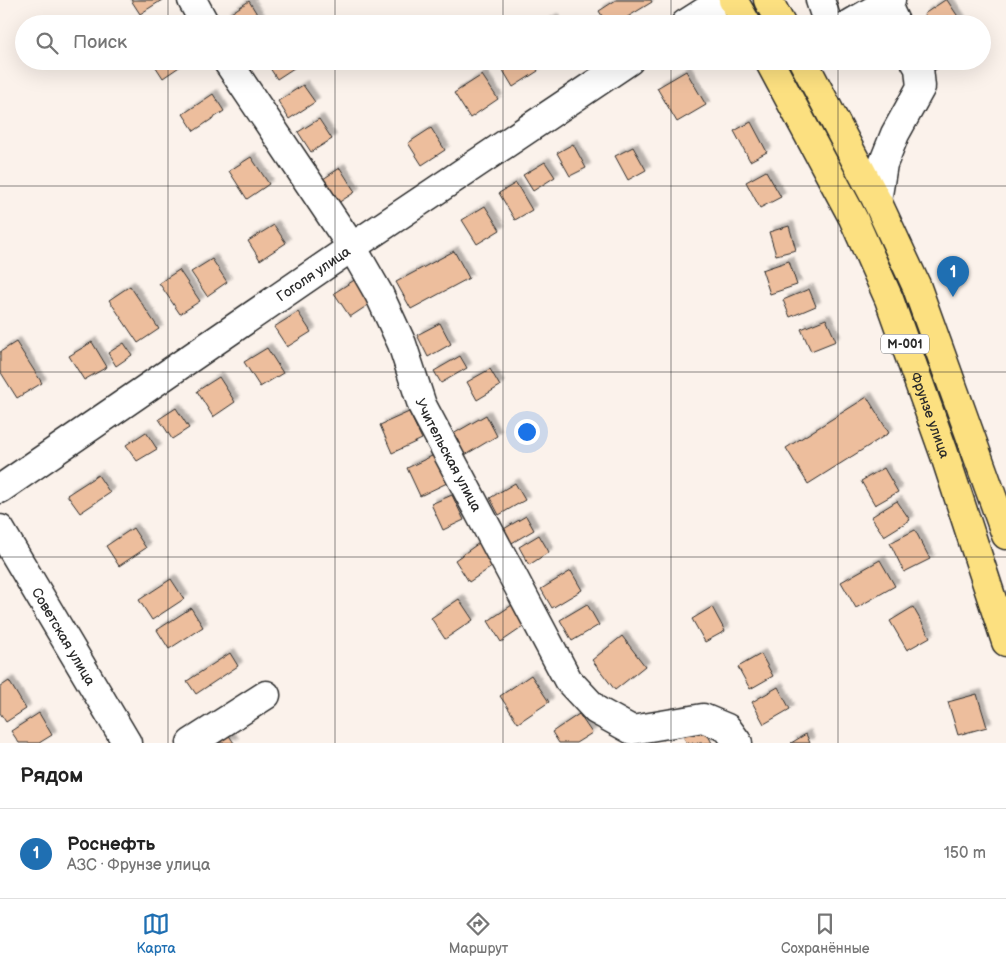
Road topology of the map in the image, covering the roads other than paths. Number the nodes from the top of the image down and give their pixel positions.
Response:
1 (192, 0) edge
2 (723, 0) edge
3 (733, 0) edge
4 (768, 0) edge
5 (820, 0) edge
6 (891, 9) edge
7 (200, 15) edge
8 (699, 15) edge
9 (742, 15) edge
10 (776, 15) edge
11 (825, 15) edge
12 (875, 15) edge
13 (233, 70) edge
14 (616, 70) edge
15 (779, 70) edge
16 (808, 70) edge
17 (919, 70) edge
18 (877, 201) junction
19 (352, 247) junction
20 (0, 489) edge
21 (0, 529) edge
22 (1006, 535) edge
23 (1006, 642) edge
24 (266, 695) dead end
25 (127, 743) edge
26 (191, 743) edge
27 (738, 743) edge

1 - 7 street
2 - 8 street
3 - 9 main road
4 - 10 main road
5 - 11 street
6 - 12 street
13 - 19 street, Учительская улица
14 - 19 street, Гоголя улица
15 - 23 main road, Фрунзе улица / M-001
16 - 18 main road, M-001
17 - 18 street
18 - 22 main road, M-001
19 - 20 street, Гоголя улица
19 - 27 street, Учительская улица
21 - 25 street, Советская улица
24 - 26 street

